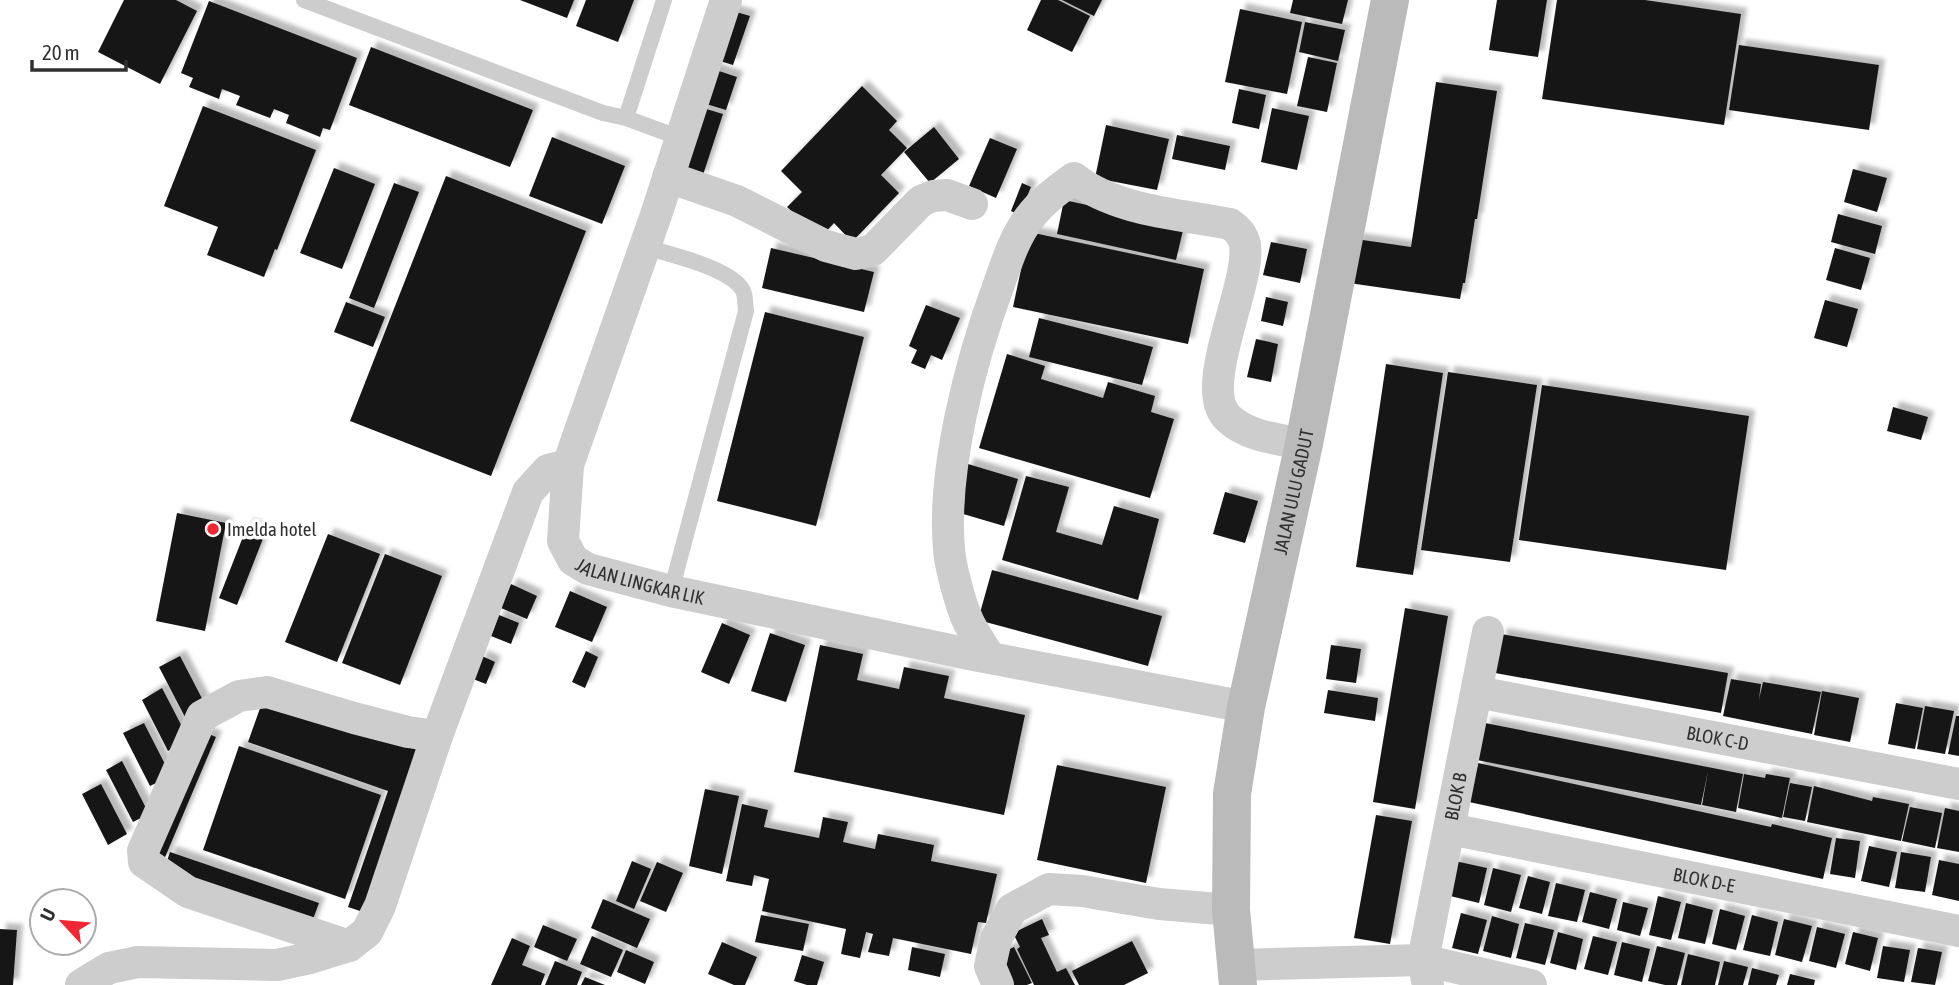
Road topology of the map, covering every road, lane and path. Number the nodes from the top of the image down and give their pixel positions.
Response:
1 (304, 0) edge
2 (664, 0) edge
3 (726, 0) edge
4 (1390, 0) edge
5 (626, 118) junction
6 (680, 138) junction
7 (668, 177) junction
8 (972, 204) dead end
9 (645, 247) junction
10 (1304, 444) junction
11 (568, 465) junction
12 (671, 591) junction
13 (1488, 632) dead end
14 (990, 658) junction
15 (1477, 692) junction
16 (1246, 707) junction
17 (437, 736) junction
18 (1959, 784) edge
19 (1450, 828) junction
20 (1231, 910) junction
21 (1959, 931) edge
22 (349, 946) junction
23 (1426, 972) edge
24 (1237, 975) edge
25 (81, 985) edge
26 (998, 985) edge
27 (1531, 985) edge

1 - 5 lane
2 - 5 lane
3 - 6 street, JALAN LINGKAR LIK
4 - 10 street, JALAN ULU GADUT
5 - 6 lane
6 - 7 street, JALAN LINGKAR LIK
7 - 8 street
7 - 9 street, JALAN LINGKAR LIK
9 - 11 street, JALAN LINGKAR LIK
9 - 12 lane
10 - 14 street
10 - 16 street, JALAN ULU GADUT
11 - 12 street, JALAN LINGKAR LIK
11 - 17 street
12 - 14 street, JALAN LINGKAR LIK
13 - 15 street, BLOK B
14 - 16 street, JALAN LINGKAR LIK
15 - 18 street, BLOK C-D
15 - 19 street, BLOK B
16 - 20 street, JALAN ULU GADUT
17 - 22 street
17 - 22 street
19 - 21 street, BLOK D-E
19 - 23 street, BLOK B
20 - 24 street, JALAN ULU GADUT
20 - 26 street
22 - 25 street
23 - 24 street
23 - 27 street

